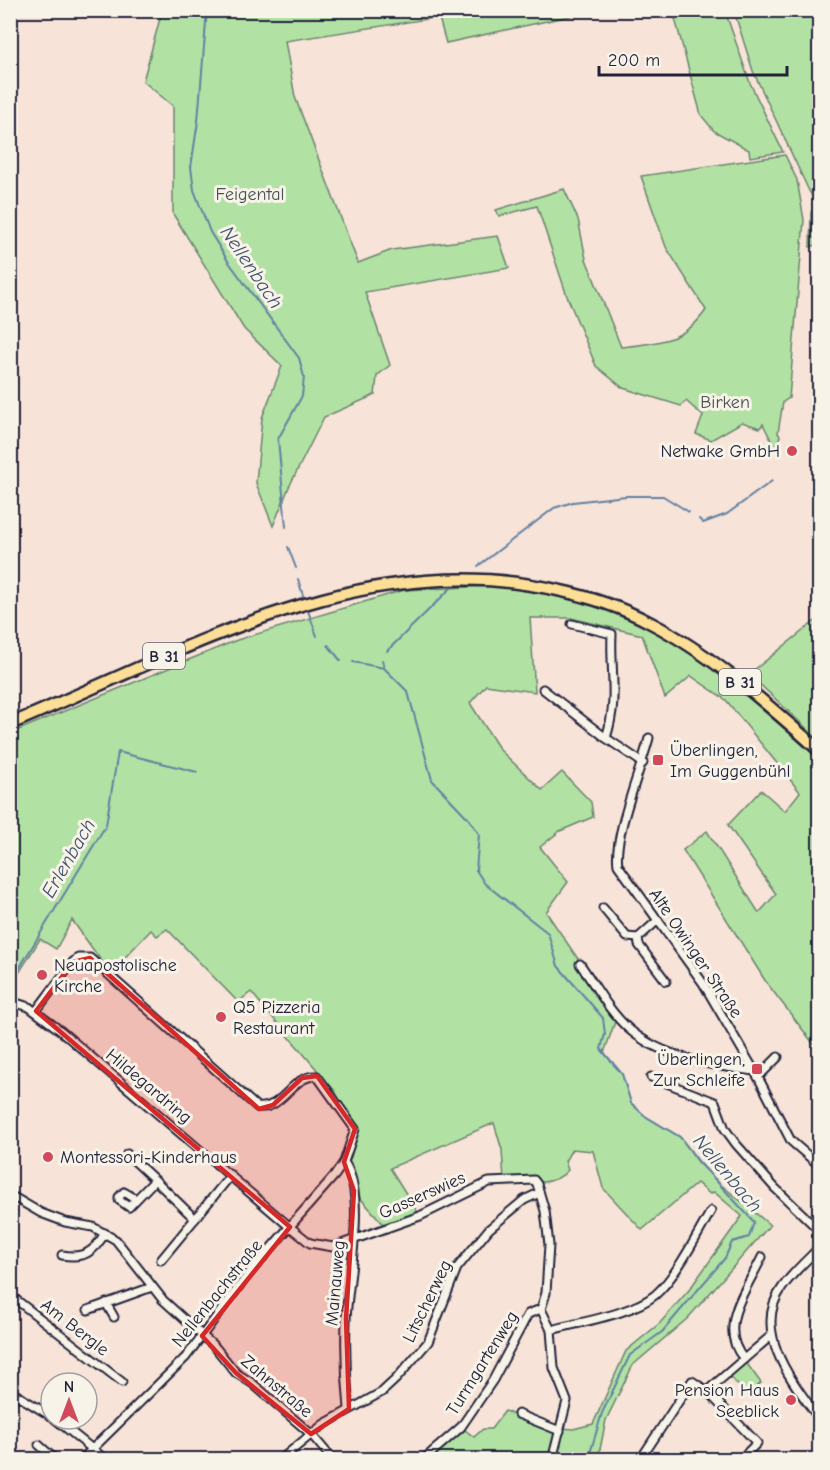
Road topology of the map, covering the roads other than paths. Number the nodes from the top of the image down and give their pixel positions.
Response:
1 (572, 624) dead end
2 (543, 689) dead end
3 (10, 724) edge
4 (606, 738) junction
5 (649, 738) dead end
6 (819, 752) edge
7 (643, 763) junction
8 (603, 908) dead end
9 (658, 920) junction
10 (638, 938) junction
11 (580, 964) dead end
12 (666, 981) dead end
13 (10, 1001) edge
14 (36, 1011) junction
15 (778, 1056) dead end
16 (757, 1074) junction
17 (651, 1077) dead end
18 (128, 1154) dead end
19 (344, 1162) junction
20 (819, 1166) edge
21 (231, 1175) junction
22 (155, 1180) junction
23 (539, 1193) junction
24 (10, 1195) edge
25 (136, 1199) dead end
26 (711, 1211) dead end
27 (195, 1219) junction
28 (291, 1227) junction
29 (819, 1231) edge
30 (105, 1233) junction
31 (354, 1241) junction
32 (320, 1247) joint
33 (819, 1247) edge
34 (62, 1254) dead end
35 (762, 1257) dead end
36 (161, 1260) dead end
37 (152, 1287) junction
38 (10, 1295) edge
39 (106, 1303) junction
40 (541, 1309) junction
41 (88, 1310) dead end
42 (114, 1317) dead end
43 (551, 1330) junction
44 (772, 1335) junction
45 (202, 1336) junction
46 (744, 1359) junction
47 (122, 1382) dead end
48 (10, 1390) edge
49 (706, 1391) junction
50 (39, 1408) edge
51 (349, 1409) junction
52 (518, 1414) dead end
53 (819, 1420) edge
54 (71, 1431) edge
55 (560, 1431) junction
56 (311, 1434) junction
57 (39, 1445) dead end
58 (93, 1447) junction
59 (56, 1460) edge
60 (81, 1460) edge
61 (106, 1460) edge
62 (279, 1460) edge
63 (333, 1460) edge
64 (423, 1460) edge
65 (552, 1460) edge
66 (640, 1460) edge
67 (747, 1460) edge

1 - 4 street
2 - 4 street
3 - 6 main road, B 31
4 - 7 street
5 - 7 street, Alte Owinger Straße
7 - 9 street, Alte Owinger Straße
8 - 10 street
9 - 10 street
9 - 16 street, Alte Owinger Straße
10 - 12 street
11 - 16 street
13 - 14 street, Hildegardring
14 - 19 street, Nellenbachstraße
14 - 21 street, Hildegardring
15 - 16 street
16 - 20 street, Alte Owinger Straße
17 - 29 street
18 - 22 street
19 - 28 street, Nellenbachstraße
19 - 31 street, Mainauweg
21 - 27 street
21 - 28 street, Hildegardring
22 - 25 street
22 - 27 street
23 - 31 street, Gasserswies
23 - 40 street
23 - 51 street, Litscherweg
24 - 30 street
26 - 43 street
27 - 36 street
28 - 32 street, Hildegardring
28 - 45 street, Nellenbachstraße
30 - 34 street
30 - 37 street, Zahnstraße
31 - 32 street, Gasserswies
31 - 51 street, Mainauweg
33 - 44 street
35 - 46 street
37 - 39 street
37 - 45 street, Zahnstraße
38 - 47 street, Am Bergle
39 - 41 street
39 - 42 street
40 - 43 street
40 - 64 street, Turmgartenweg
43 - 55 street
44 - 46 street
44 - 53 street
45 - 56 street, Zahnstraße
45 - 58 street, Nellenbachstraße
46 - 49 street
48 - 50 street
49 - 66 street
49 - 67 street
51 - 56 street, Litscherweg
52 - 55 street
54 - 58 street
55 - 65 street
56 - 62 street, Litscherweg
56 - 63 street, Zahnstraße
57 - 59 street
58 - 60 street, Nellenbachstraße
58 - 61 street

